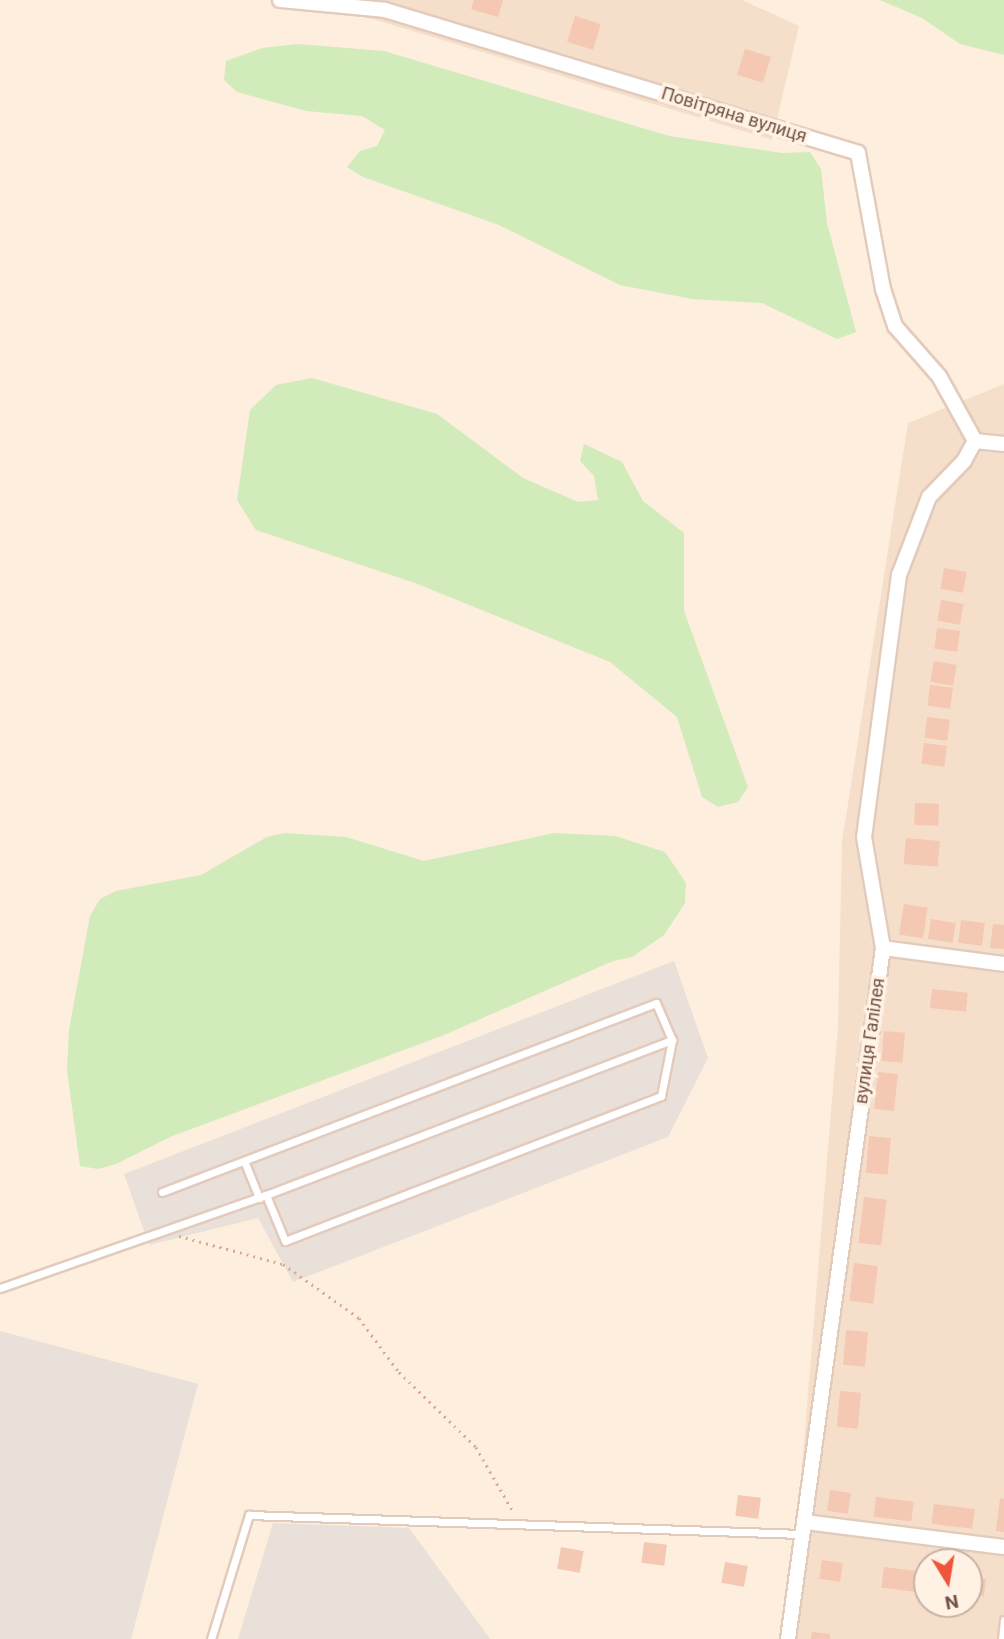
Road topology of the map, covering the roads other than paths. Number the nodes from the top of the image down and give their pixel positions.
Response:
1 (280, 0) edge
2 (975, 441) junction
3 (1004, 444) edge
4 (883, 948) junction
5 (1004, 964) edge
6 (672, 1040) junction
7 (245, 1163) junction
8 (162, 1192) dead end
9 (263, 1197) junction
10 (0, 1289) edge
11 (804, 1528) junction
12 (1004, 1546) edge
13 (1004, 1620) edge
14 (211, 1639) edge
15 (788, 1639) edge
16 (1002, 1639) edge

1 - 2 street, Повітряна вулиця
2 - 3 street
2 - 4 street, вулиця Галілея
4 - 5 street
4 - 11 street, вулиця Галілея
6 - 7 lane
6 - 9 lane
6 - 9 lane
7 - 8 lane
7 - 9 lane
9 - 10 lane
11 - 12 street
11 - 14 lane
11 - 15 street, вулиця Галілея
13 - 16 lane

